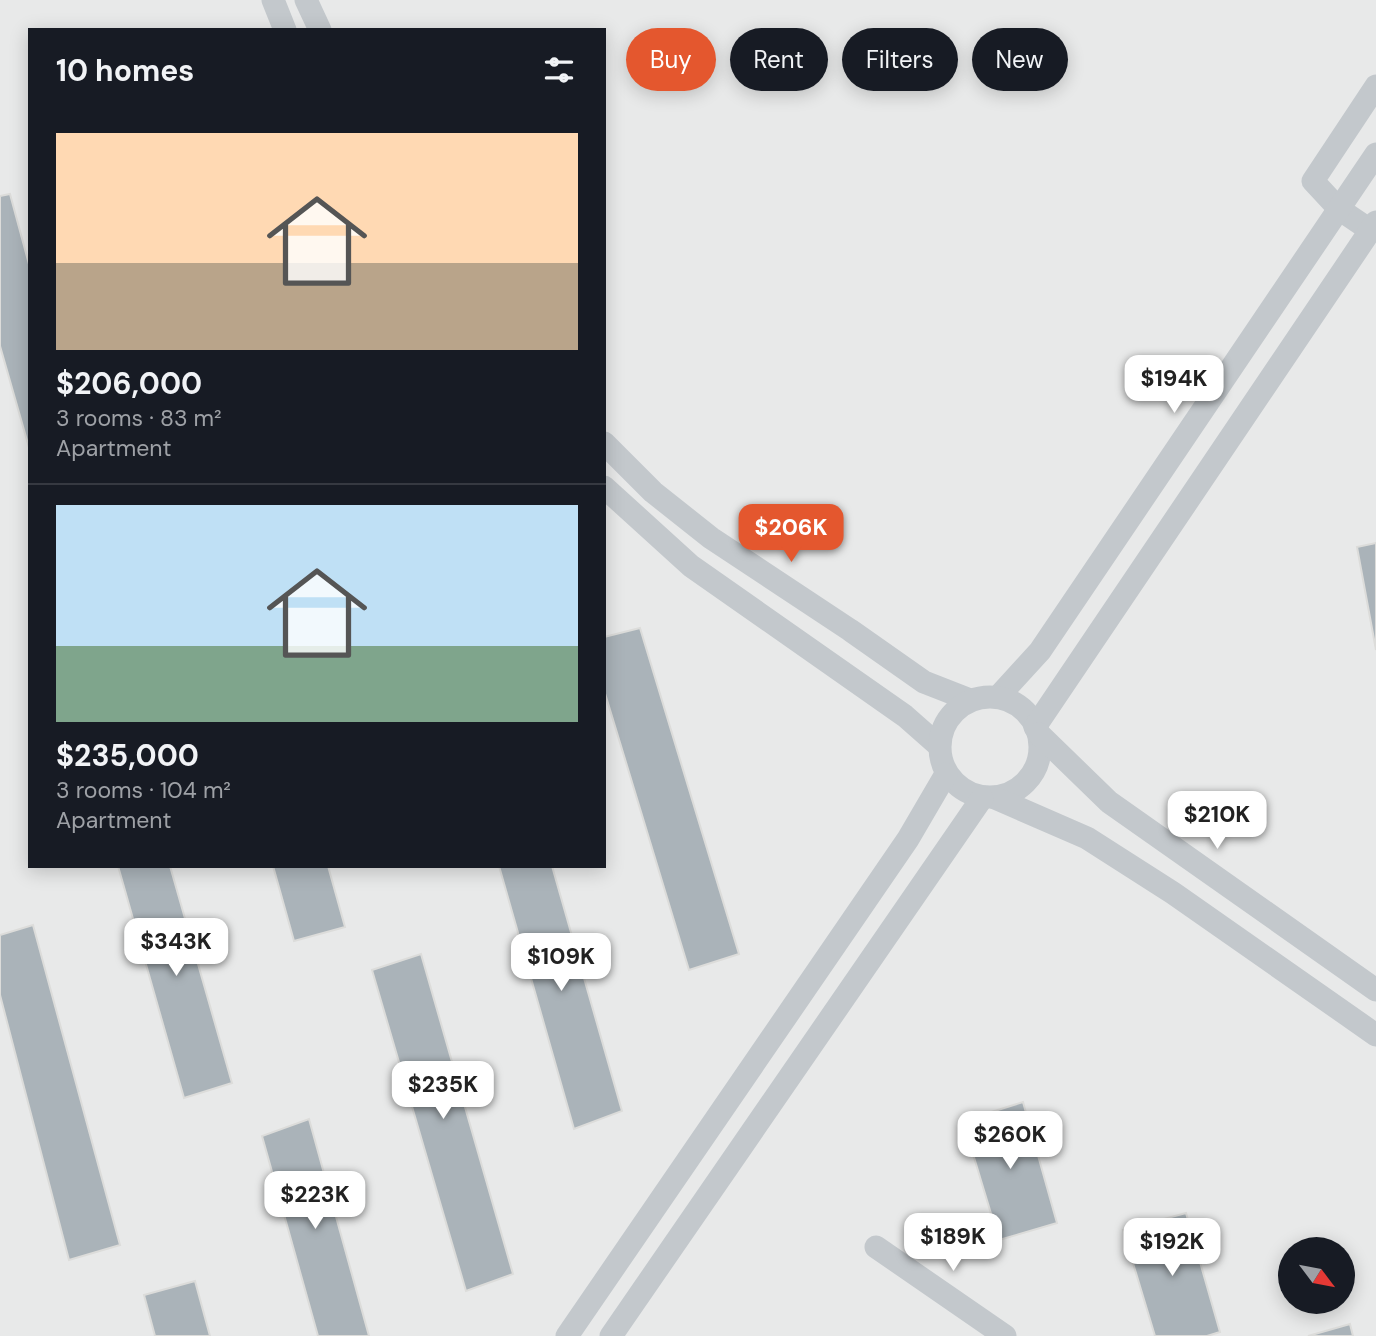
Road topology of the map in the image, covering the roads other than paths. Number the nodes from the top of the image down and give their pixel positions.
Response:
1 (273, 0) edge
2 (306, 0) edge
3 (284, 28) edge
4 (319, 28) edge
5 (1376, 86) edge
6 (1376, 154) edge
7 (1339, 209) junction
8 (1373, 226) edge
9 (606, 445) edge
10 (606, 489) edge
11 (711, 538) junction
12 (691, 566) junction
13 (998, 697) junction
14 (970, 701) junction
15 (1037, 731) junction
16 (939, 746) junction
17 (946, 774) junction
18 (989, 798) junction
19 (1376, 990) edge
20 (1376, 1035) edge
21 (876, 1247) dead end
22 (567, 1336) edge
23 (611, 1336) edge
24 (1005, 1336) edge

1 - 3 street
2 - 4 street
5 - 7 street
6 - 7 street
7 - 8 street
7 - 13 street
8 - 15 street
9 - 11 street
10 - 12 street
11 - 12 street
11 - 14 street
12 - 16 street
13 - 14 street
13 - 15 street
14 - 16 street
15 - 18 street
15 - 19 street
16 - 17 street
17 - 18 street
17 - 22 street
18 - 20 street
18 - 23 street
21 - 24 street

